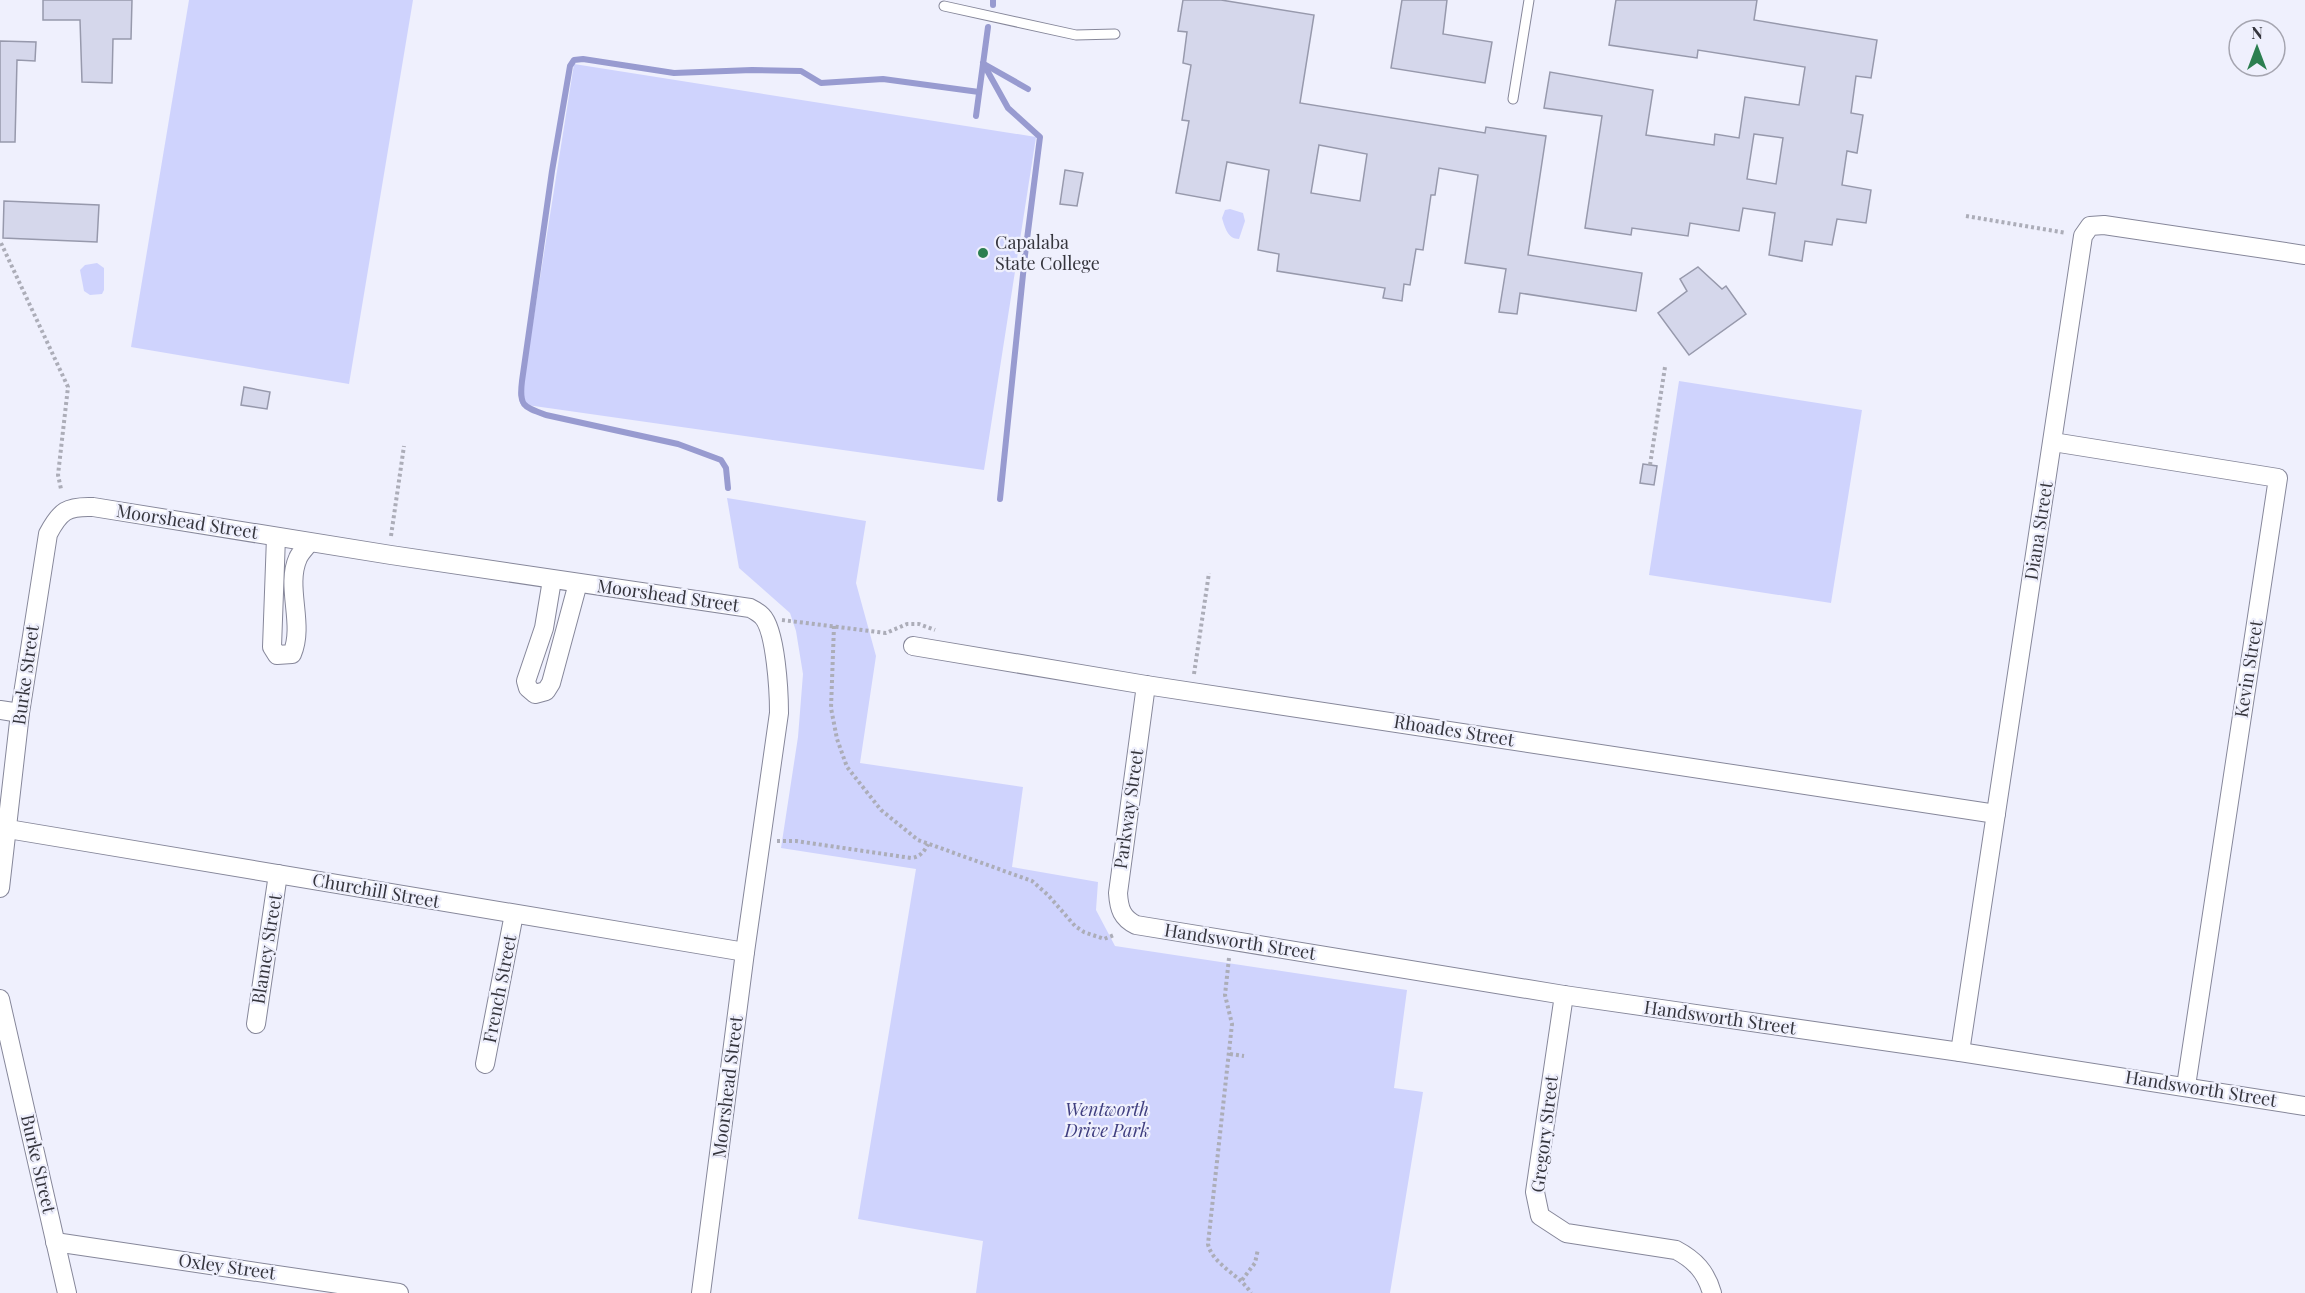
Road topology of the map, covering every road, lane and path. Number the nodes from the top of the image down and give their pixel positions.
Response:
1 (1529, 0) edge
2 (944, 6) dead end
3 (1115, 34) dead end
4 (1513, 99) dead end
5 (1966, 216) dead end
6 (2083, 236) junction
7 (1, 243) edge
8 (2305, 255) edge
9 (1665, 368) dead end
10 (2053, 442) junction
11 (404, 446) dead end
12 (1650, 465) dead end
13 (61, 489) dead end
14 (48, 534) joint
15 (391, 536) dead end
16 (276, 537) junction
17 (309, 543) junction
18 (1209, 573) dead end
19 (552, 580) junction
20 (578, 583) junction
21 (834, 626) dead end
22 (913, 646) dead end
23 (1194, 674) dead end
24 (1146, 685) junction
25 (0, 710) edge
26 (20, 712) junction
27 (1996, 814) junction
28 (8, 829) junction
29 (761, 840) junction
30 (928, 844) junction
31 (278, 874) junction
32 (0, 888) edge
33 (514, 914) junction
34 (1136, 925) joint
35 (1114, 935) dead end
36 (745, 952) junction
37 (1229, 958) dead end
38 (1564, 995) junction
39 (0, 999) edge
40 (256, 1024) dead end
41 (1960, 1052) junction
42 (1230, 1054) junction
43 (1244, 1056) dead end
44 (485, 1064) dead end
45 (2186, 1086) junction
46 (2305, 1106) edge
47 (55, 1242) junction
48 (1258, 1250) dead end
49 (1242, 1280) junction
50 (67, 1293) edge
51 (399, 1293) edge
52 (701, 1293) edge
53 (1251, 1293) edge
54 (1712, 1293) edge

1 - 4 lane
2 - 3 lane
5 - 6 path
6 - 8 street
6 - 10 street, Diana Street
7 - 13 path
9 - 12 path
10 - 27 street, Diana Street
10 - 45 street, Kevin Street
11 - 15 path
14 - 16 street, Moorshead Street
14 - 26 street, Burke Street
16 - 17 street, Moorshead Street
16 - 17 street
17 - 19 street, Moorshead Street
18 - 23 path
19 - 20 street, Moorshead Street
19 - 20 street
20 - 29 street, Moorshead Street
21 - 30 path
22 - 24 street, Rhoades Street
24 - 27 street, Rhoades Street
24 - 34 street, Parkway Street
25 - 26 street
26 - 28 street, Burke Street
27 - 41 street, Diana Street
28 - 31 street, Churchill Street
28 - 32 street, Burke Street
29 - 30 path
29 - 36 street, Moorshead Street
30 - 35 path
31 - 33 street, Churchill Street
31 - 40 street, Blamey Street
33 - 36 street, Churchill Street
33 - 44 street, French Street
34 - 38 street, Handsworth Street
36 - 52 street, Moorshead Street
37 - 42 path
38 - 41 street, Handsworth Street
38 - 54 street, Gregory Street
39 - 47 street, Burke Street
41 - 45 street, Handsworth Street
42 - 43 path
42 - 49 path
45 - 46 street, Handsworth Street
47 - 50 street, Burke Street
47 - 51 street, Oxley Street
48 - 49 path
49 - 53 path

